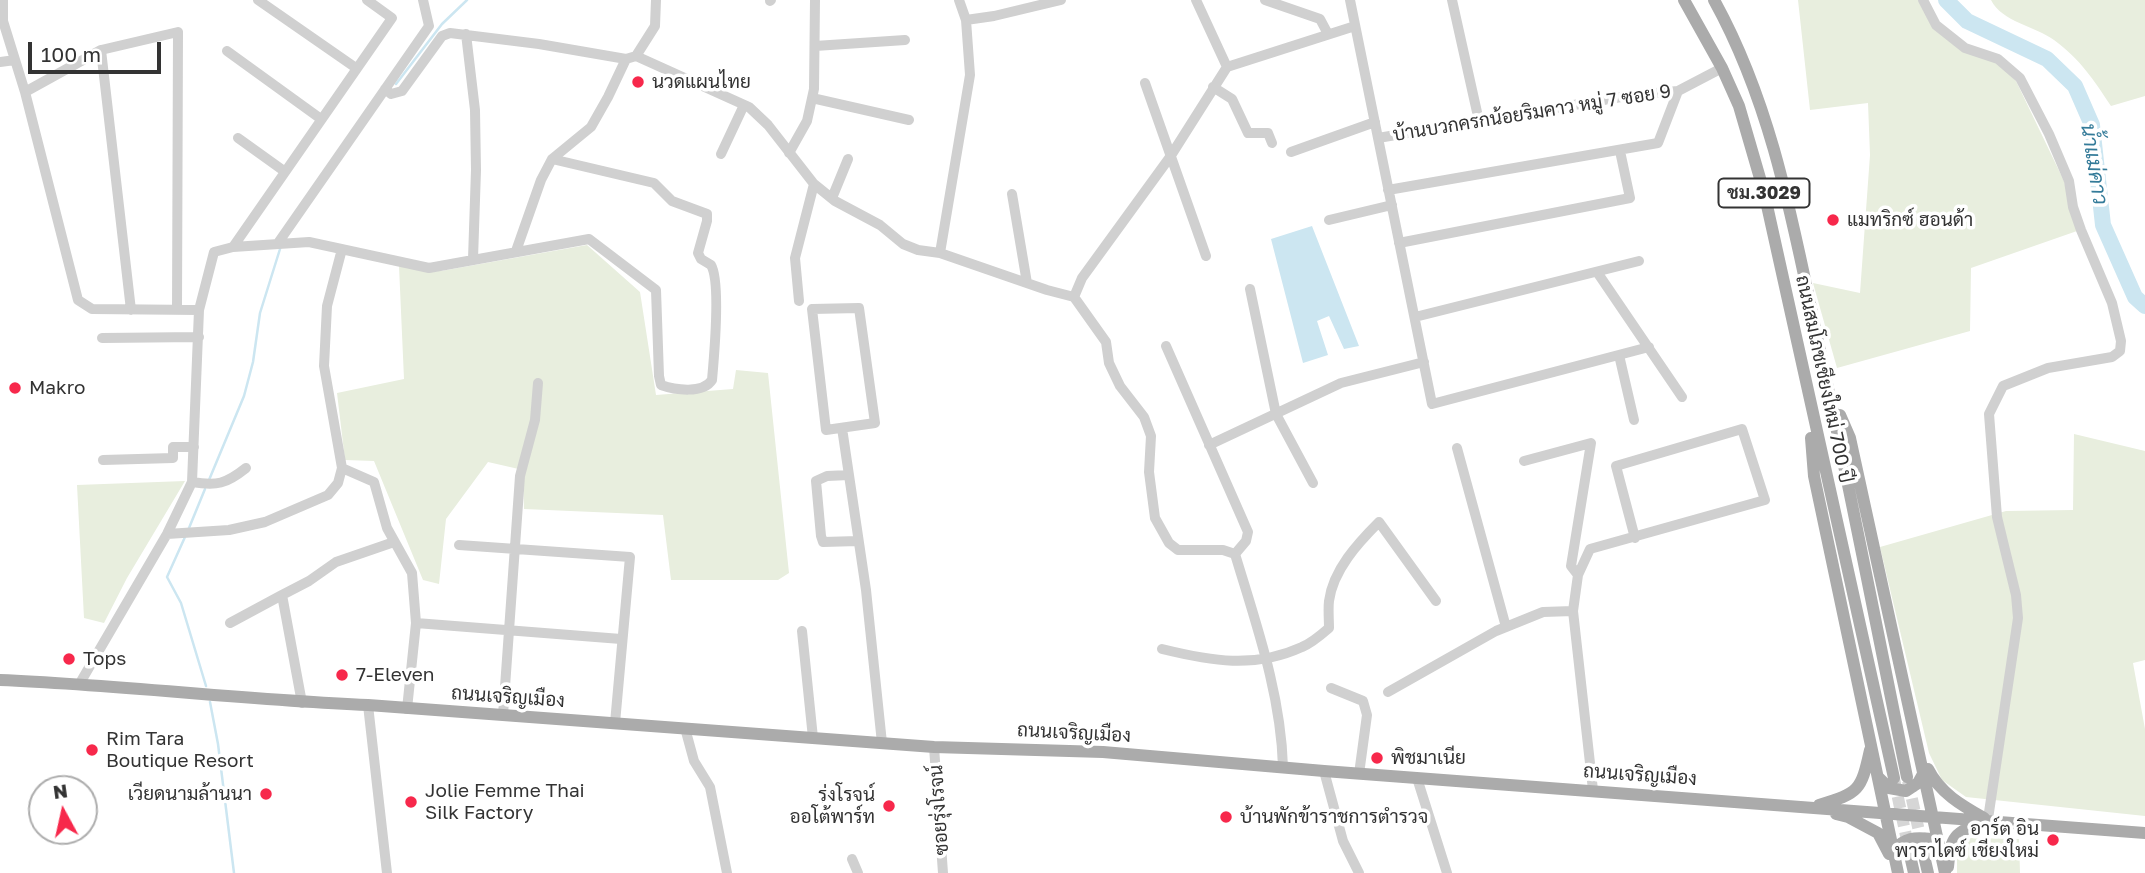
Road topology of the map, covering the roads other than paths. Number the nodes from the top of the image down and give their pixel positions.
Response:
1 (3, 0) edge
2 (258, 0) edge
3 (368, 0) edge
4 (424, 0) edge
5 (656, 0) edge
6 (815, 0) edge
7 (959, 0) edge
8 (1061, 0) edge
9 (1196, 0) edge
10 (1265, 0) edge
11 (1350, 0) edge
12 (1452, 0) edge
13 (1684, 0) edge
14 (1714, 0) edge
15 (1923, 0) edge
16 (966, 20) junction
17 (1355, 26) junction
18 (466, 34) junction
19 (1328, 34) junction
20 (905, 40) dead end
21 (815, 46) junction
22 (101, 50) junction
23 (227, 51) dead end
24 (631, 58) junction
25 (15, 60) junction
26 (0, 62) edge
27 (1227, 67) junction
28 (356, 68) junction
29 (1722, 68) junction
30 (1145, 83) dead end
31 (1213, 86) junction
32 (385, 89) junction
33 (1678, 90) junction
34 (24, 92) junction
35 (812, 98) junction
36 (744, 105) junction
37 (321, 119) junction
38 (909, 120) dead end
39 (1479, 121) junction
40 (1375, 122) junction
41 (238, 138) dead end
42 (1378, 138) junction
43 (1272, 143) dead end
44 (1620, 150) junction
45 (1291, 152) dead end
46 (789, 153) junction
47 (721, 154) dead end
48 (1170, 156) junction
49 (552, 159) junction
50 (848, 159) dead end
51 (284, 171) junction
52 (814, 184) junction
53 (1388, 190) junction
54 (1012, 194) dead end
55 (832, 198) junction
56 (1392, 205) junction
57 (1329, 220) dead end
58 (278, 243) junction
59 (1399, 243) junction
60 (233, 247) junction
61 (342, 249) junction
62 (516, 251) junction
63 (940, 253) junction
64 (1206, 256) dead end
65 (473, 259) junction
66 (1639, 261) dead end
67 (1597, 272) junction
68 (1027, 283) junction
69 (1250, 289) dead end
70 (1074, 297) junction
71 (799, 302) dead end
72 (131, 310) junction
73 (177, 310) junction
74 (199, 310) junction
75 (1415, 317) junction
76 (199, 337) junction
77 (102, 338) dead end
78 (1166, 346) dead end
79 (1649, 347) junction
80 (1619, 355) junction
81 (1424, 362) junction
82 (538, 383) dead end
83 (1829, 392) junction
84 (1682, 397) dead end
85 (1808, 397) junction
86 (1276, 414) junction
87 (1634, 420) dead end
88 (842, 428) junction
89 (1209, 445) junction
90 (194, 447) junction
91 (1457, 448) dead end
92 (103, 460) dead end
93 (1524, 461) dead end
94 (246, 468) dead end
95 (342, 468) junction
96 (849, 475) junction
97 (192, 482) junction
98 (1313, 483) dead end
99 (167, 534) junction
100 (1634, 538) junction
101 (859, 541) junction
102 (394, 542) junction
103 (459, 545) dead end
104 (516, 549) junction
105 (1235, 554) junction
106 (1578, 575) junction
107 (282, 595) junction
108 (1436, 601) dead end
109 (1573, 611) junction
110 (230, 623) dead end
111 (416, 623) junction
112 (1506, 627) junction
113 (802, 631) dead end
114 (509, 632) junction
115 (621, 639) junction
116 (1162, 649) dead end
117 (1267, 659) junction
118 (0, 681) edge
119 (80, 683) junction
120 (1331, 688) dead end
121 (1388, 692) dead end
122 (302, 703) junction
123 (368, 705) junction
124 (407, 709) junction
125 (503, 715) junction
126 (615, 723) junction
127 (685, 729) junction
128 (813, 738) junction
129 (882, 743) junction
130 (934, 747) junction
131 (1870, 747) junction
132 (1917, 748) junction
133 (1283, 767) junction
134 (1324, 771) junction
135 (1924, 772) junction
136 (1360, 774) junction
137 (1878, 776) junction
138 (1417, 778) junction
139 (1593, 790) junction
140 (1812, 807) junction
141 (1884, 813) junction
142 (1932, 817) junction
143 (1988, 820) junction
144 (2145, 833) edge
145 (1940, 849) junction
146 (1893, 850) junction
147 (852, 859) dead end
148 (1898, 871) edge
149 (387, 873) edge
150 (727, 873) edge
151 (858, 873) edge
152 (943, 873) edge
153 (1359, 873) edge
154 (1447, 873) edge
155 (1914, 873) edge
156 (1928, 873) edge
157 (1946, 873) edge

1 - 25 street
2 - 28 street
3 - 28 street
4 - 32 street
5 - 24 street
6 - 21 street
7 - 16 street
8 - 16 street
9 - 27 street
10 - 19 street
11 - 17 street
12 - 39 street
13 - 29 main road, ถนนสมโภชเชียงใหม่ 700 ปี / ชม.3029
14 - 83 main road, ถนนสมโภชเชียงใหม่ 700 ปี / ชม.3029
15 - 143 street
16 - 63 street
17 - 19 street
17 - 40 street
18 - 24 street
18 - 32 street
18 - 65 street
19 - 27 street
20 - 21 street
21 - 35 street
22 - 34 street
22 - 72 street
22 - 73 street
23 - 37 street
24 - 36 street
24 - 49 street
25 - 26 street
25 - 34 street
27 - 31 street
28 - 37 street
29 - 33 street, บ้านบวกครกน้อยริมคาว หมู่ 7 ซอย 9
29 - 85 main road, ถนนสมโภชเชียงใหม่ 700 ปี / ชม.3029
30 - 48 street
31 - 43 street
31 - 48 street
32 - 58 street
33 - 39 street, บ้านบวกครกน้อยริมคาว หมู่ 7 ซอย 9
33 - 44 street
34 - 72 street
35 - 38 street
35 - 46 street
36 - 46 street
36 - 47 street
37 - 51 street
39 - 42 street, บ้านบวกครกน้อยริมคาว หมู่ 7 ซอย 9
40 - 42 street
40 - 45 street
41 - 51 street
42 - 53 street
44 - 53 street
44 - 59 street
46 - 52 street
48 - 64 street
48 - 70 street
49 - 62 street
49 - 62 street
50 - 55 street
51 - 60 street
52 - 55 street
52 - 71 street
53 - 56 street
54 - 68 street
55 - 63 street
56 - 57 street
56 - 59 street
58 - 60 street
58 - 61 street
59 - 75 street
60 - 74 street
61 - 65 street
61 - 95 street
62 - 65 street
63 - 68 street
66 - 67 street
67 - 75 street
67 - 79 street
68 - 70 street
69 - 86 street
70 - 105 street
72 - 73 street
73 - 74 street
74 - 76 street
75 - 81 street
76 - 77 street
76 - 90 street
78 - 89 street
79 - 80 street
79 - 84 street
80 - 81 street
80 - 87 street
81 - 86 street
82 - 104 street
83 - 85 main road, ถนนสมโภชเชียงใหม่ 700 ปี / ชม.3029
83 - 132 main road
85 - 131 main road
86 - 89 street
86 - 98 street
88 - 88 street
88 - 96 street
89 - 105 street
90 - 92 street
90 - 97 street
91 - 112 street
93 - 106 street
94 - 97 street
95 - 99 street
95 - 102 street
96 - 101 street
96 - 101 street
97 - 99 street
99 - 119 street
100 - 100 street
100 - 106 street
101 - 129 street
102 - 107 street
102 - 111 street
103 - 104 street
104 - 114 street
104 - 115 street
105 - 117 street
106 - 109 street
107 - 110 street
107 - 122 street
108 - 117 street
109 - 112 street
109 - 139 street
111 - 114 street
111 - 124 street
112 - 121 street
113 - 128 street
114 - 115 street
114 - 125 street
115 - 126 street
116 - 117 street
117 - 133 street
118 - 119 main road, ถนนเจริญเมือง
119 - 122 main road, ถนนเจริญเมือง
120 - 136 street
122 - 123 main road, ถนนเจริญเมือง
123 - 124 main road, ถนนเจริญเมือง
123 - 149 street
124 - 125 main road, ถนนเจริญเมือง
125 - 126 main road, ถนนเจริญเมือง
126 - 127 main road, ถนนเจริญเมือง
127 - 128 main road, ถนนเจริญเมือง
127 - 150 street
128 - 129 main road, ถนนเจริญเมือง
129 - 130 main road, ถนนเจริญเมือง
130 - 133 main road, ถนนเจริญเมือง
130 - 152 street, ซอยรุ่งโรจน์
131 - 137 main road
131 - 140 main road
132 - 135 main road
132 - 143 main road
133 - 134 main road, ถนนเจริญเมือง
134 - 136 main road, ถนนเจริญเมือง
134 - 153 street
135 - 137 main road
135 - 142 main road
136 - 138 main road, ถนนเจริญเมือง
137 - 141 main road
138 - 139 main road, ถนนเจริญเมือง
138 - 154 street
139 - 140 main road, ถนนเจริญเมือง
140 - 141 main road, ถนนเจริญเมือง
140 - 148 main road
141 - 142 main road, ถนนเจริญเมือง
141 - 146 main road
142 - 143 main road, ถนนเจริญเมือง
142 - 145 main road
143 - 144 main road, ถนนเจริญเมือง
143 - 157 main road
145 - 146 main road
145 - 157 main road
146 - 148 main road
147 - 151 street
155 - 156 main road

